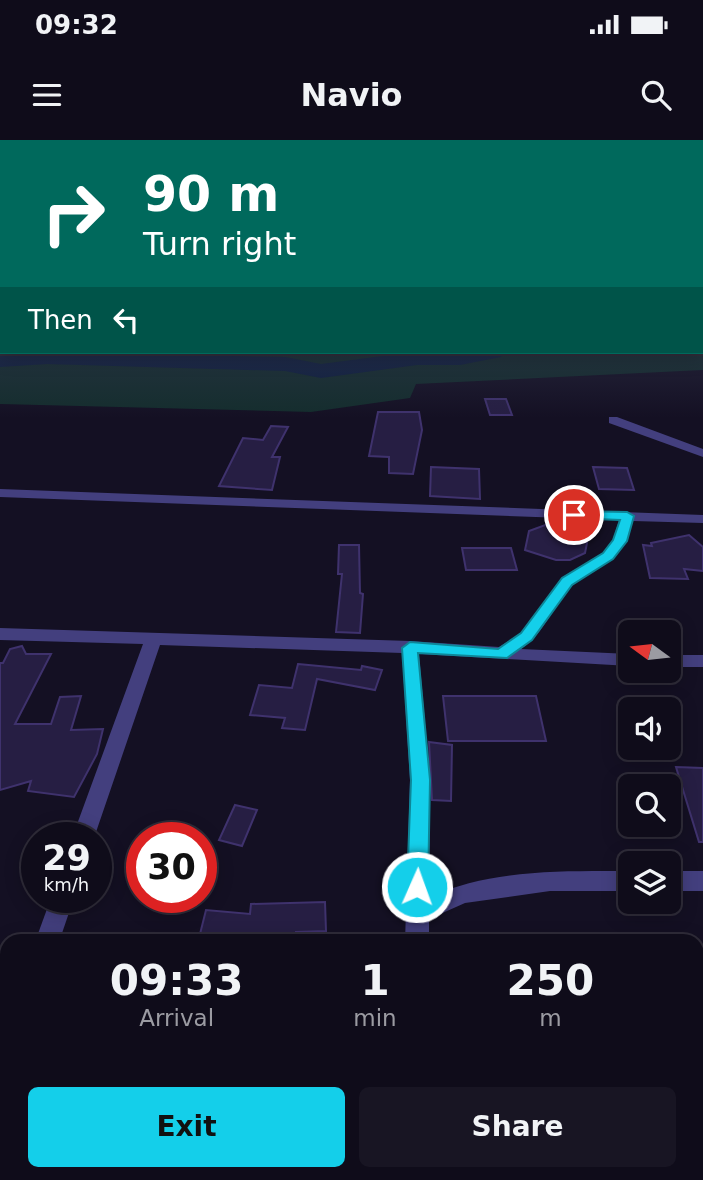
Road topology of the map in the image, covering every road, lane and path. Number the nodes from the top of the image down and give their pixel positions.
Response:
1 (613, 420) dead end
2 (703, 453) edge
3 (0, 493) edge
4 (627, 516) junction
5 (703, 519) edge
6 (0, 634) edge
7 (153, 641) junction
8 (410, 648) junction
9 (501, 654) junction
10 (618, 659) edge
11 (681, 660) edge
12 (703, 661) edge
13 (89, 822) edge
14 (618, 881) edge
15 (681, 881) edge
16 (703, 881) edge
17 (57, 913) edge
18 (416, 914) junction
19 (50, 934) edge
20 (417, 934) edge

1 - 2 street
3 - 4 street
4 - 5 street
4 - 9 street
6 - 7 street
7 - 8 street
7 - 13 street
8 - 9 street
8 - 18 street
9 - 10 street
11 - 12 street
14 - 18 street
15 - 16 street
17 - 19 street
18 - 20 street

